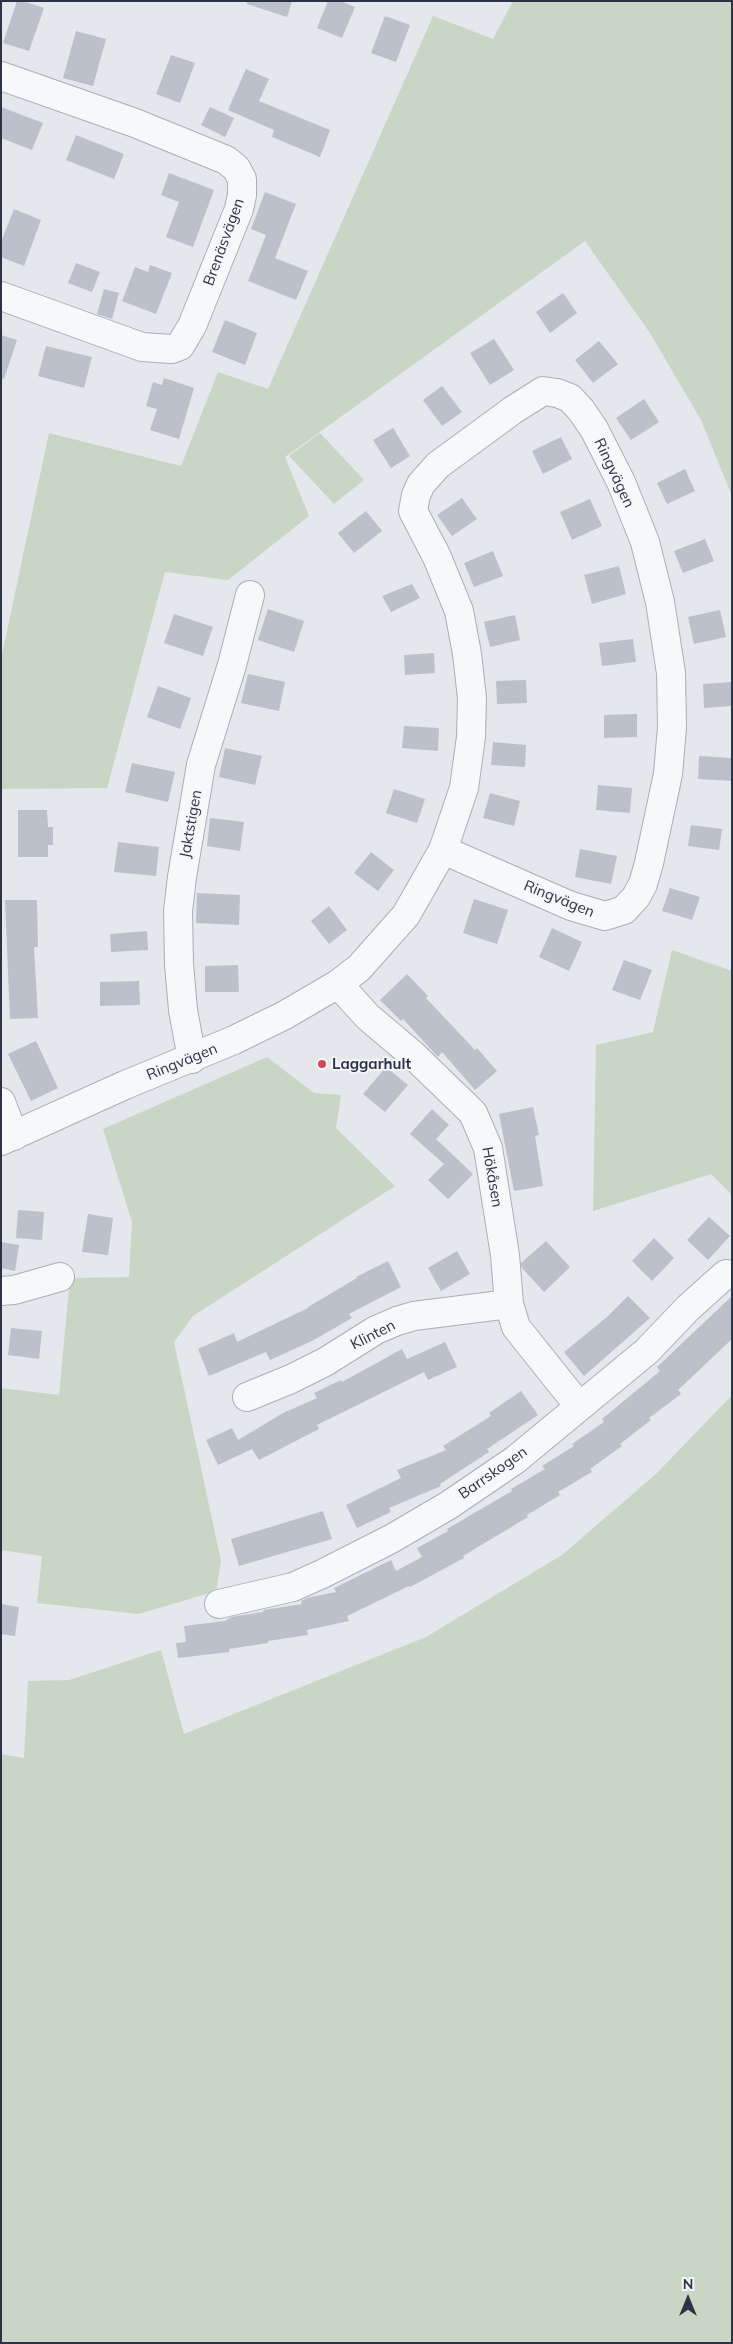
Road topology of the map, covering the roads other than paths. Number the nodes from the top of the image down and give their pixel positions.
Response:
1 (1, 76) edge
2 (1, 296) edge
3 (250, 595) dead end
4 (443, 850) junction
5 (338, 984) junction
6 (192, 1059) junction
7 (1, 1102) edge
8 (8, 1138) edge
9 (726, 1274) dead end
10 (60, 1277) dead end
11 (1, 1291) edge
12 (509, 1304) junction
13 (247, 1396) dead end
14 (579, 1406) junction
15 (219, 1604) dead end

1 - 2 street, Brenäsvägen
3 - 6 street, Jaktstigen
4 - 4 street, Ringvägen
4 - 5 street, Ringvägen
5 - 6 street, Ringvägen
5 - 12 street, Hökåsen
6 - 8 street, Ringvägen
7 - 8 street
9 - 14 street, Barrskogen
10 - 11 street
12 - 13 street, Klinten
12 - 14 street, Hökåsen
14 - 15 street, Barrskogen

